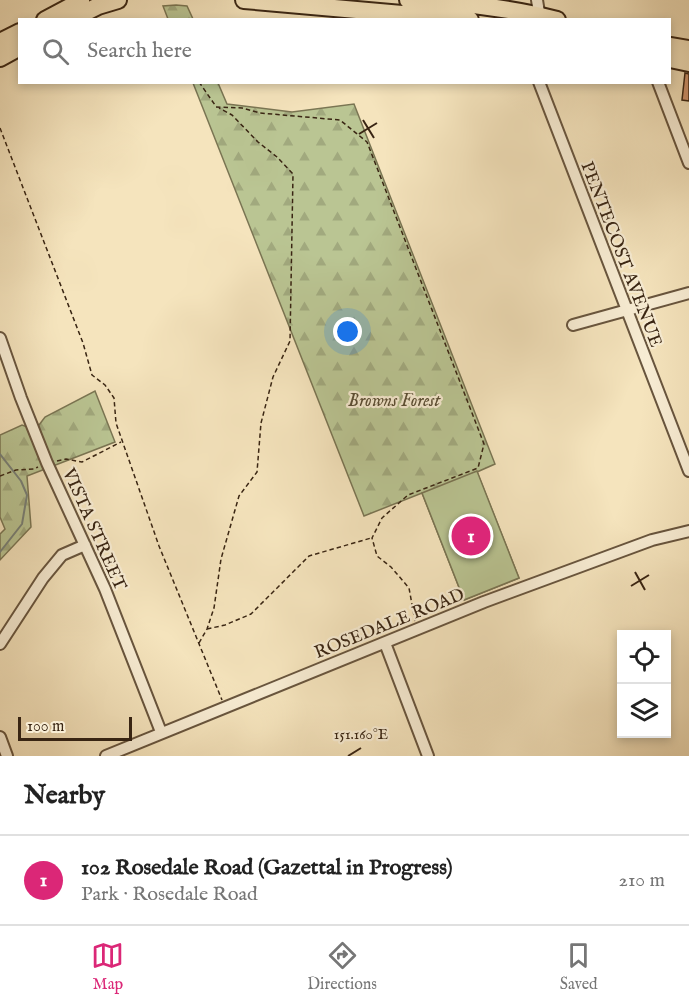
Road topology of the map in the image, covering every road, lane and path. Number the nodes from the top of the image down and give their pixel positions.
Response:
1 (85, 0) edge
2 (118, 0) edge
3 (244, 0) edge
4 (408, 0) edge
5 (539, 12) edge
6 (49, 18) edge
7 (74, 18) edge
8 (447, 18) edge
9 (18, 33) edge
10 (0, 42) edge
11 (671, 46) edge
12 (18, 48) edge
13 (689, 50) edge
14 (0, 58) edge
15 (671, 59) edge
16 (689, 63) edge
17 (200, 84) edge
18 (539, 84) edge
19 (659, 84) edge
20 (216, 107) junction
21 (0, 128) edge
22 (689, 163) edge
23 (689, 293) edge
24 (626, 310) junction
25 (573, 325) dead end
26 (0, 339) edge
27 (122, 441) junction
28 (47, 463) junction
29 (689, 471) edge
30 (0, 476) edge
31 (689, 531) edge
32 (372, 538) junction
33 (85, 545) junction
34 (207, 630) junction
35 (417, 630) junction
36 (385, 643) junction
37 (0, 644) edge
38 (199, 644) junction
39 (224, 707) junction
40 (161, 732) junction
41 (0, 737) edge
42 (131, 751) edge
43 (7, 756) edge
44 (106, 756) edge
45 (428, 756) edge

1 - 6 highway
2 - 7 highway
3 - 8 highway
4 - 5 highway
9 - 10 highway
11 - 13 highway
12 - 14 highway
15 - 16 highway
17 - 20 path
18 - 24 street, PENTECOST AVENUE
19 - 22 street
20 - 32 path
20 - 34 path
21 - 27 path
23 - 24 street
24 - 25 street
24 - 29 street, PENTECOST AVENUE
26 - 28 street, VISTA STREET
27 - 28 path
27 - 38 path
28 - 30 path
28 - 33 street, VISTA STREET
31 - 35 street, ROSEDALE ROAD
32 - 34 path
32 - 35 path
33 - 37 street
33 - 40 street, VISTA STREET
34 - 38 path
35 - 36 street, ROSEDALE ROAD
36 - 39 street, ROSEDALE ROAD
36 - 45 street
38 - 39 path
39 - 40 street, ROSEDALE ROAD
40 - 42 street, ROSEDALE ROAD
41 - 43 street
42 - 44 street, ROSEDALE ROAD

